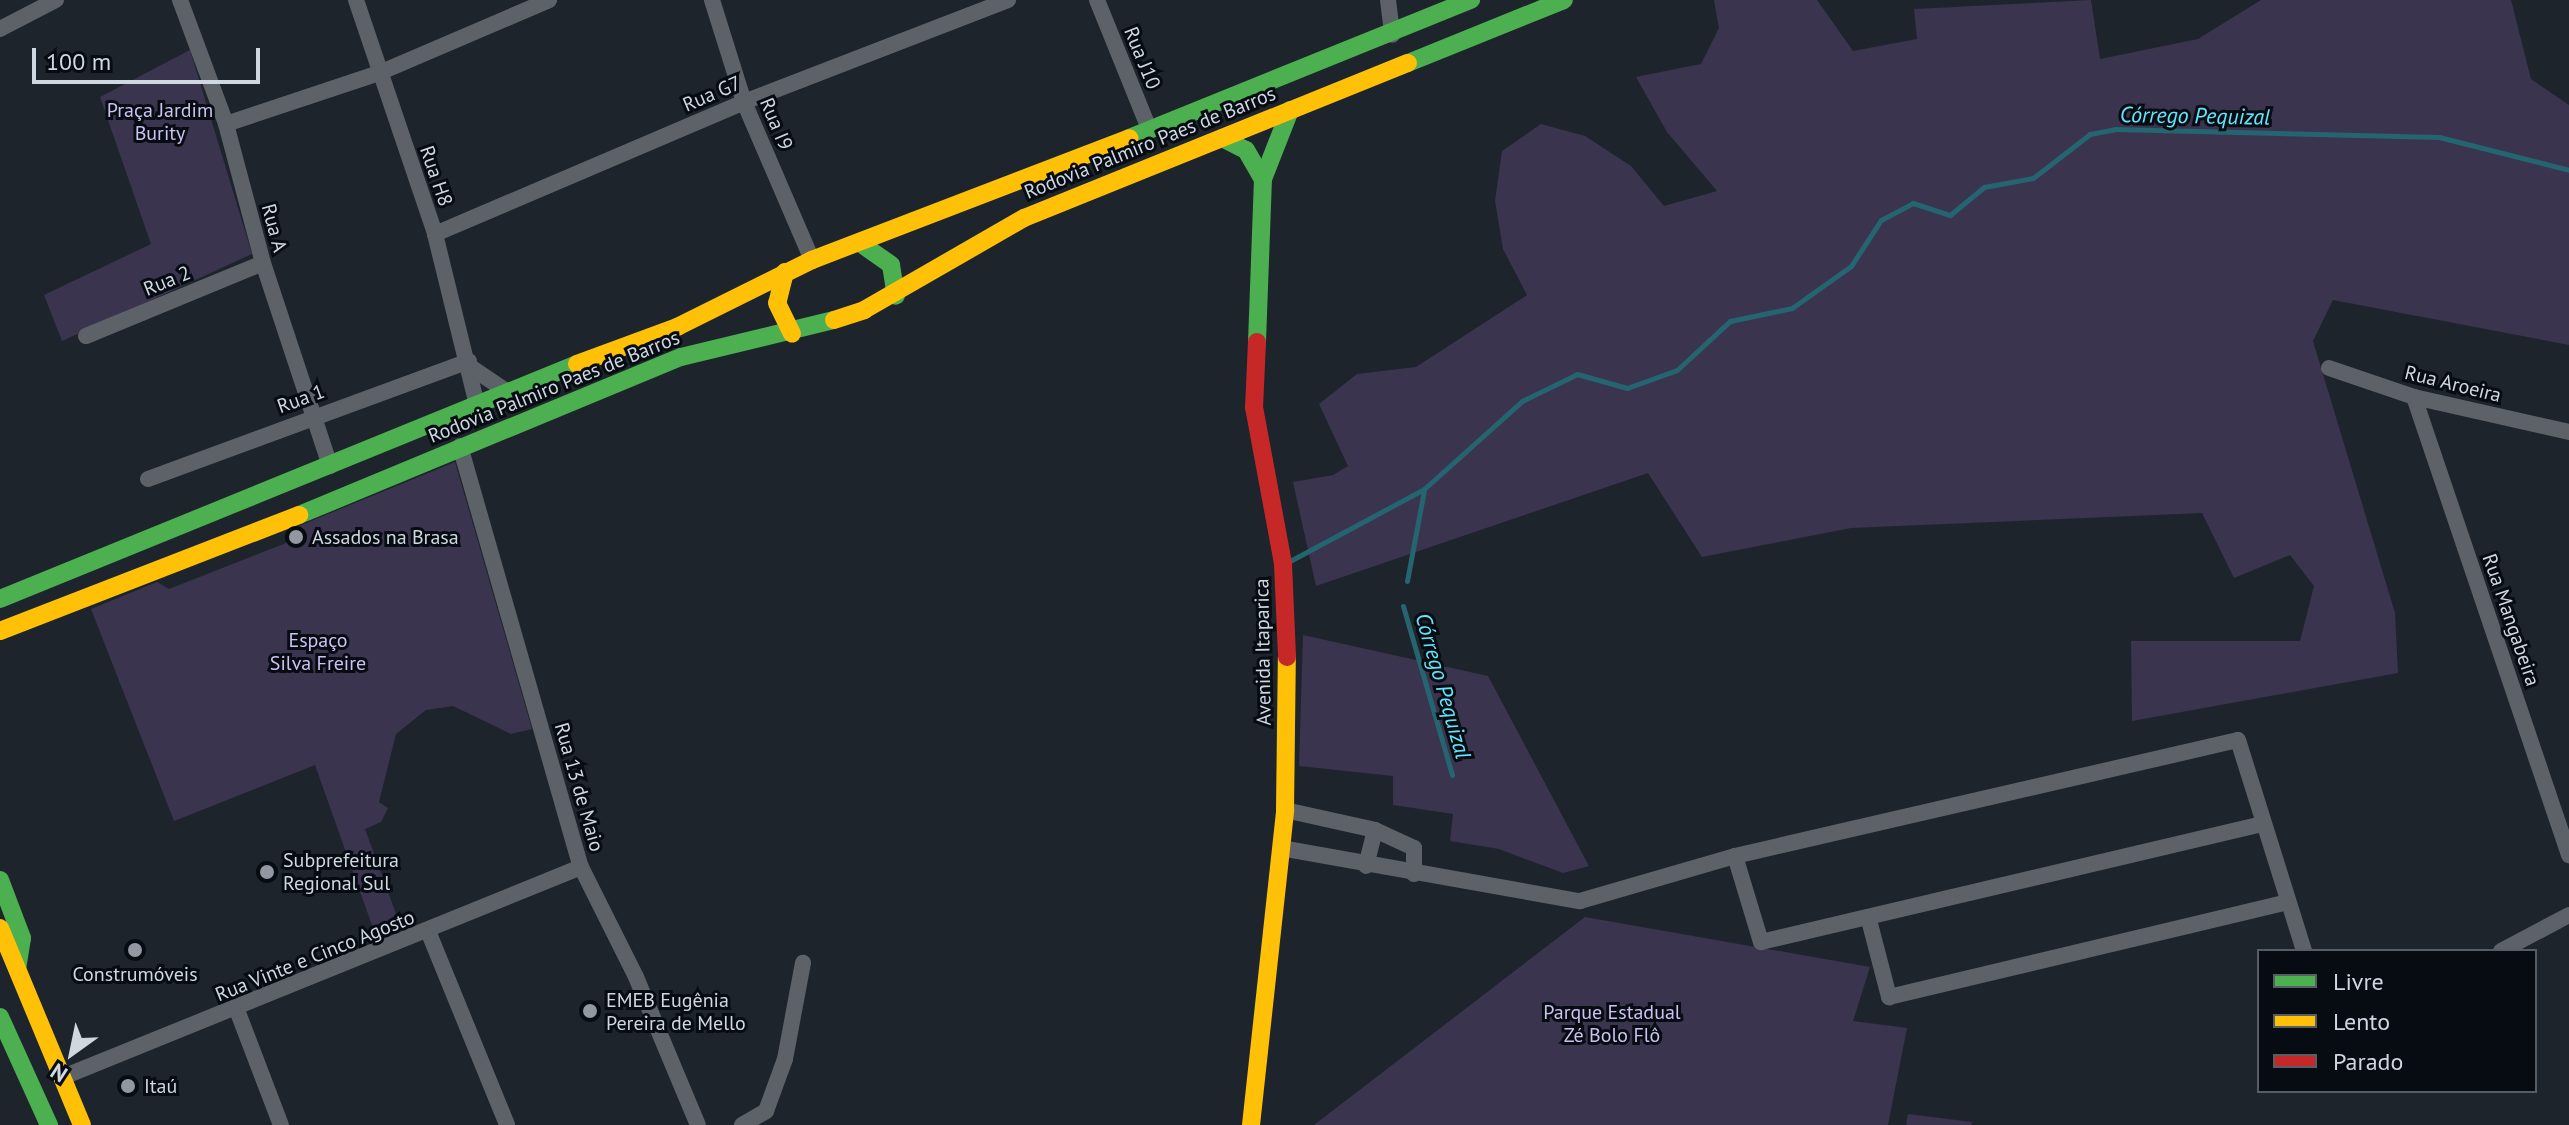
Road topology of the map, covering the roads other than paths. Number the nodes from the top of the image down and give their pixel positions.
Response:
1 (56, 0) edge
2 (180, 0) edge
3 (356, 0) edge
4 (549, 0) edge
5 (712, 0) edge
6 (1008, 0) edge
7 (1097, 0) edge
8 (1388, 0) edge
9 (1471, 0) edge
10 (1564, 0) edge
11 (0, 29) edge
12 (1392, 35) junction
13 (379, 73) junction
14 (744, 102) junction
15 (1290, 110) junction
16 (226, 124) junction
17 (1150, 131) junction
18 (1222, 138) junction
19 (1263, 179) junction
20 (435, 234) junction
21 (860, 243) junction
22 (812, 260) junction
23 (263, 263) junction
24 (785, 272) junction
25 (896, 296) junction
26 (792, 334) junction
27 (86, 336) dead end
28 (470, 364) junction
29 (2329, 368) dead end
30 (505, 390) junction
31 (2414, 397) junction
32 (476, 401) junction
33 (313, 415) junction
34 (2569, 432) edge
35 (460, 446) junction
36 (330, 466) junction
37 (148, 479) dead end
38 (0, 599) edge
39 (37, 615) junction
40 (0, 631) edge
41 (0, 640) edge
42 (1285, 810) junction
43 (2262, 824) junction
44 (1375, 830) junction
45 (1281, 848) junction
46 (1735, 856) junction
47 (2569, 856) edge
48 (1366, 866) junction
49 (581, 867) junction
50 (1414, 874) junction
51 (0, 880) edge
52 (2287, 902) junction
53 (2569, 915) edge
54 (1869, 920) junction
55 (1, 929) edge
56 (428, 931) junction
57 (2303, 949) edge
58 (2505, 949) edge
59 (803, 963) dead end
60 (17, 969) junction
61 (237, 1010) junction
62 (0, 1017) edge
63 (0, 1029) edge
64 (10, 1056) edge
65 (63, 1077) junction
66 (49, 1125) edge
67 (82, 1125) edge
68 (281, 1125) edge
69 (507, 1125) edge
70 (698, 1125) edge
71 (742, 1125) edge
72 (1251, 1125) edge

1 - 11 street
2 - 16 street, Rua A
3 - 13 street, Rua H8
4 - 13 street
5 - 14 street, Rua I9
6 - 14 street, Rua G7
7 - 17 street, Rua J10
8 - 12 street
9 - 12 main road, Rodovia Palmiro Paes de Barros
10 - 15 main road, Rodovia Palmiro Paes de Barros
12 - 17 main road, Rodovia Palmiro Paes de Barros
13 - 16 street
13 - 20 street, Rua H8
14 - 20 street, Rua G7
14 - 22 street, Rua I9
15 - 18 main road, Rodovia Palmiro Paes de Barros
15 - 19 main road, Avenida Itaparica
16 - 23 street, Rua A
17 - 21 main road, Rodovia Palmiro Paes de Barros
18 - 19 main road
18 - 25 main road, Rodovia Palmiro Paes de Barros
19 - 42 main road, Avenida Itaparica
20 - 28 street, Rua H8
21 - 22 main road, Rodovia Palmiro Paes de Barros
21 - 25 main road
22 - 24 main road, Rodovia Palmiro Paes de Barros
23 - 27 street, Rua 2
23 - 33 street, Rua A
24 - 26 main road
24 - 30 main road, Rodovia Palmiro Paes de Barros
25 - 26 main road, Rodovia Palmiro Paes de Barros
26 - 35 main road, Rodovia Palmiro Paes de Barros
28 - 30 street
28 - 32 street, Rua H8
28 - 33 street, Rua 1
29 - 31 street, Rua Aroeira
30 - 32 main road, Rodovia Palmiro Paes de Barros
31 - 34 street, Rua Aroeira
31 - 47 street, Rua Mangabeira
32 - 36 main road, Rodovia Palmiro Paes de Barros
33 - 36 street, Rua A
33 - 37 street, Rua 1
35 - 39 main road, Rodovia Palmiro Paes de Barros
35 - 49 street, Rua 13 de Maio
36 - 38 main road, Rodovia Palmiro Paes de Barros
39 - 40 main road, Rodovia Palmiro Paes de Barros
39 - 41 main road
42 - 44 street
42 - 45 main road, Avenida Itaparica
43 - 46 street
43 - 52 street
43 - 54 street
44 - 48 street
44 - 50 street
45 - 48 street
45 - 72 main road, Avenida Itaparica
46 - 50 street
46 - 54 street
48 - 50 street
49 - 56 street, Rua Vinte e Cinco Agosto
49 - 70 street, Rua 13 de Maio
51 - 60 main road
52 - 54 street
52 - 57 street
53 - 58 street
55 - 60 main road
56 - 61 street, Rua Vinte e Cinco Agosto
56 - 69 street
59 - 71 street
60 - 65 main road
61 - 65 street, Rua Vinte e Cinco Agosto
61 - 68 street
62 - 64 main road
63 - 64 main road
64 - 66 main road
65 - 67 main road

